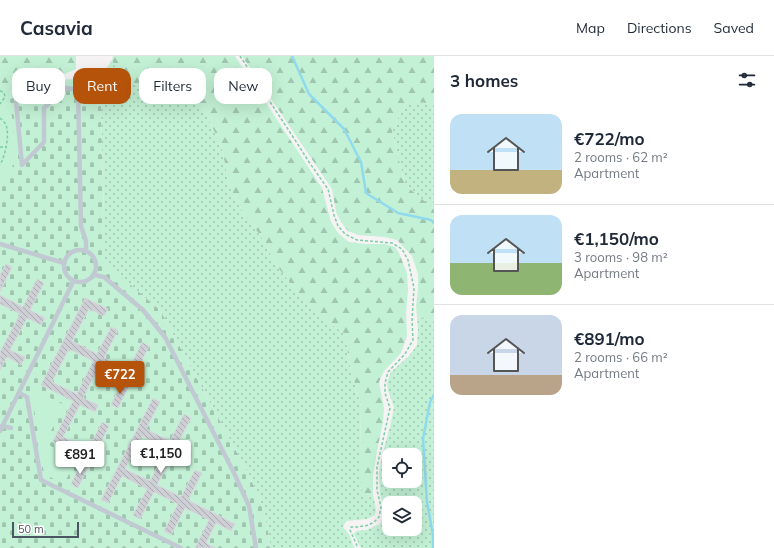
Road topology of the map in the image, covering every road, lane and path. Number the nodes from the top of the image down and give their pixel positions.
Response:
1 (240, 56) edge
2 (65, 89) edge
3 (0, 91) edge
4 (0, 104) edge
5 (16, 104) edge
6 (48, 104) edge
7 (0, 118) edge
8 (6, 146) junction
9 (0, 147) edge
10 (0, 166) edge
11 (0, 244) edge
12 (86, 251) junction
13 (64, 264) junction
14 (95, 275) junction
15 (73, 282) junction
16 (19, 393) junction
17 (2, 426) junction
18 (11, 428) dead end
19 (0, 431) edge
20 (181, 548) edge
21 (256, 548) edge
22 (358, 548) edge

1 - 22 path
2 - 12 lane
3 - 4 path
5 - 6 lane
7 - 8 path
8 - 9 path
8 - 10 path
11 - 13 lane
12 - 13 lane
12 - 14 lane
13 - 15 lane
14 - 15 lane
14 - 21 lane
15 - 16 lane
16 - 17 lane
16 - 20 lane
17 - 18 lane
17 - 19 lane

